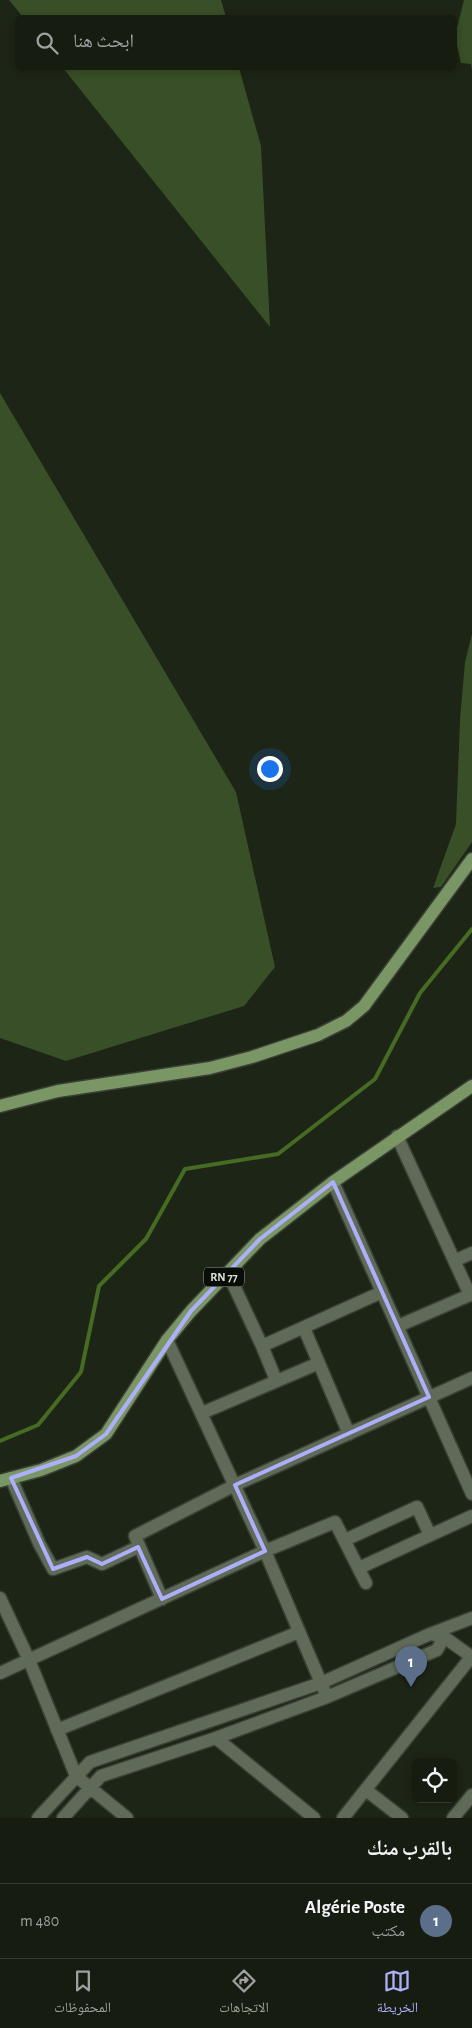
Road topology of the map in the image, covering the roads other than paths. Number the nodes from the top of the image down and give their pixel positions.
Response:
1 (472, 859) edge
2 (472, 1086) edge
3 (0, 1106) edge
4 (397, 1136) junction
5 (333, 1182) junction
6 (472, 1253) edge
7 (456, 1260) junction
8 (228, 1273) junction
9 (382, 1292) junction
10 (471, 1294) edge
11 (398, 1326) junction
12 (304, 1328) junction
13 (167, 1340) junction
14 (262, 1346) junction
15 (319, 1362) junction
16 (472, 1378) edge
17 (276, 1380) junction
18 (429, 1398) junction
19 (202, 1413) junction
20 (349, 1434) junction
21 (6, 1480) edge
22 (235, 1485) junction
23 (472, 1494) edge
24 (472, 1516) edge
25 (430, 1535) junction
26 (344, 1540) junction
27 (138, 1547) junction
28 (265, 1552) junction
29 (359, 1568) junction
30 (366, 1583) dead end
31 (0, 1598) edge
32 (162, 1599) junction
33 (472, 1618) edge
34 (299, 1632) junction
35 (430, 1634) junction
36 (444, 1637) junction
37 (472, 1657) edge
38 (29, 1660) junction
39 (0, 1673) edge
40 (321, 1683) junction
41 (327, 1697) junction
42 (57, 1730) junction
43 (216, 1738) junction
44 (76, 1776) junction
45 (91, 1789) junction
46 (366, 1790) junction
47 (472, 1795) edge
48 (38, 1818) edge
49 (63, 1818) edge
50 (127, 1818) edge
51 (314, 1818) edge
52 (343, 1818) edge
53 (402, 1818) edge
54 (453, 1818) edge

1 - 3 main road
2 - 4 main road, RN 77
4 - 5 main road, RN 77
4 - 7 street
5 - 8 main road, RN 77
5 - 9 street
6 - 7 street
7 - 10 street
8 - 13 main road, RN 77
8 - 14 street
9 - 11 street
9 - 12 street
10 - 11 street
11 - 18 street
12 - 14 street
12 - 15 street
13 - 19 street
13 - 21 main road, RN 77
14 - 17 street
15 - 17 street
15 - 20 street
16 - 18 street
17 - 19 street
18 - 20 street
18 - 23 street
19 - 22 street
20 - 22 street
21 - 27 street
22 - 27 street
22 - 28 street
24 - 25 street
25 - 26 street
25 - 29 street
26 - 28 street
26 - 29 street
27 - 32 street
28 - 32 street
28 - 34 street
29 - 30 street
31 - 38 street
32 - 38 street
33 - 35 street
34 - 40 street
34 - 42 street
35 - 36 street
35 - 40 street
36 - 37 street
36 - 41 street
37 - 46 street
38 - 39 street
38 - 42 street
40 - 41 street
40 - 44 street
41 - 43 street
42 - 44 street
43 - 45 street
43 - 51 street
44 - 45 street
44 - 48 street
45 - 49 street
45 - 50 street
46 - 52 street
46 - 53 street
47 - 54 street

